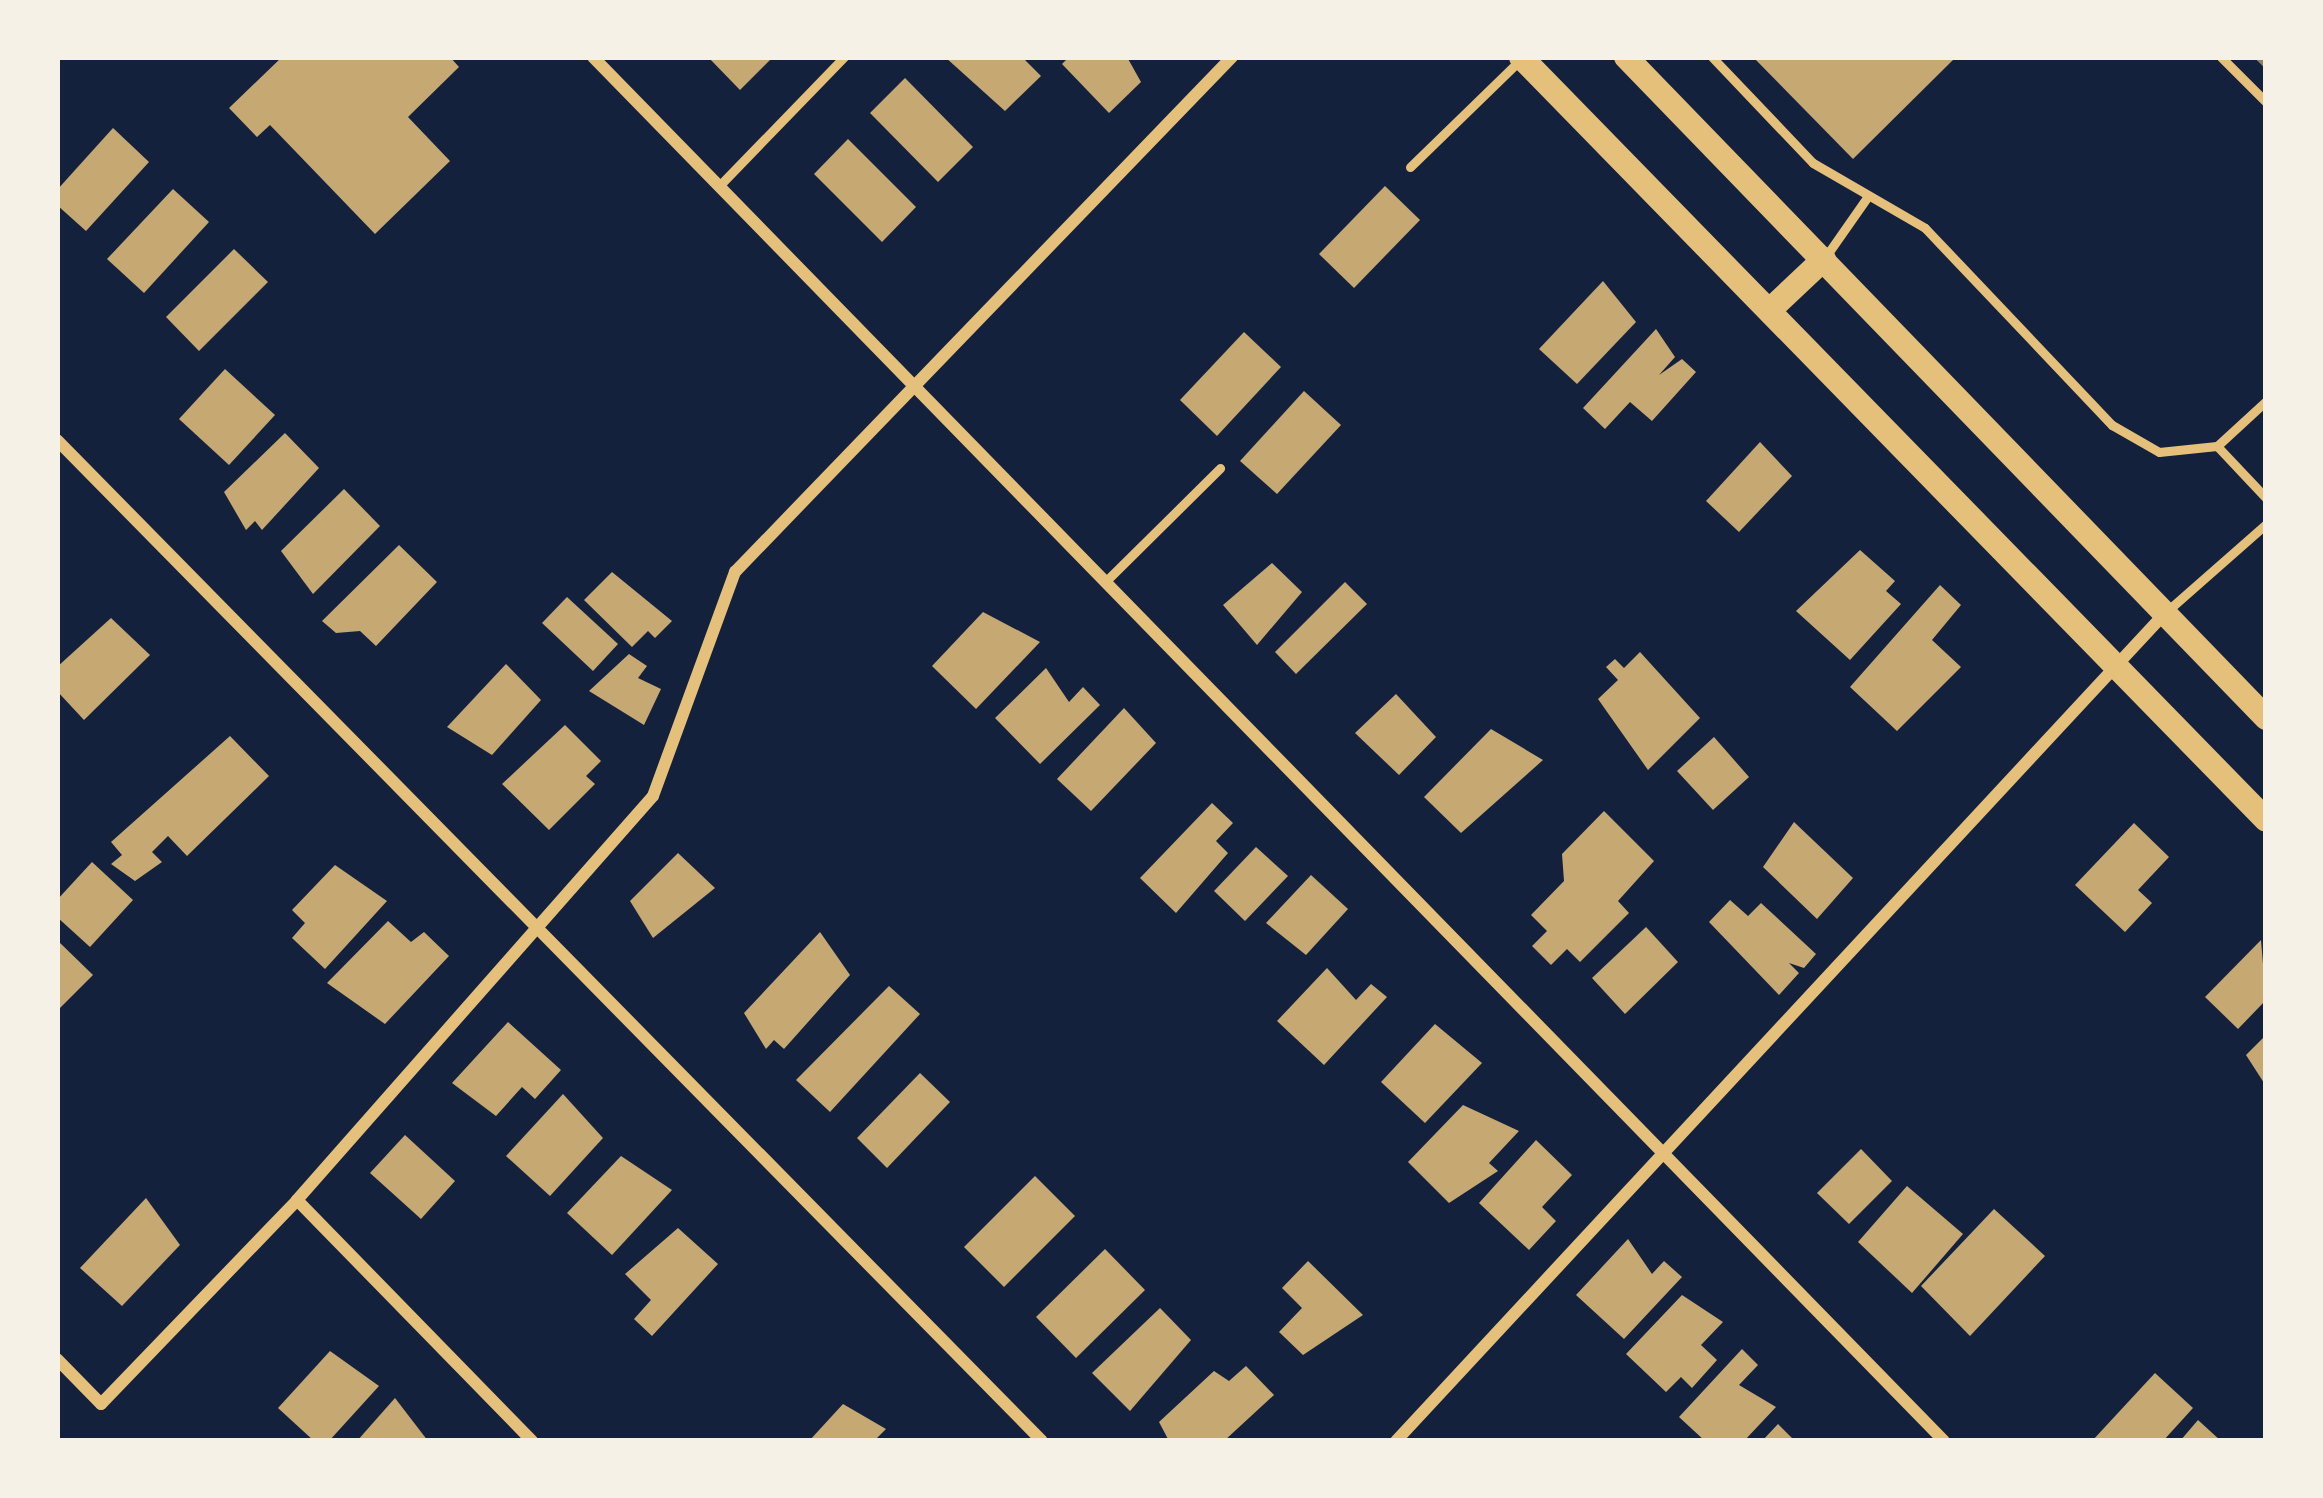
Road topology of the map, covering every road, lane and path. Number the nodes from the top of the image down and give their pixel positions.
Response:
1 (593, 57) edge
2 (844, 57) edge
3 (1232, 57) edge
4 (1521, 57) edge
5 (1626, 57) edge
6 (1712, 57) edge
7 (2221, 57) edge
8 (2266, 102) edge
9 (1410, 166) dead end
10 (719, 186) junction
11 (1866, 200) junction
12 (1824, 259) junction
13 (1773, 307) junction
14 (911, 382) junction
15 (2266, 401) edge
16 (57, 440) edge
17 (2217, 446) junction
18 (1220, 468) dead end
19 (2266, 498) edge
20 (2266, 524) edge
21 (1106, 582) junction
22 (2166, 612) junction
23 (2121, 666) junction
24 (2266, 718) edge
25 (2266, 820) edge
26 (535, 929) junction
27 (1663, 1154) junction
28 (297, 1200) junction
29 (57, 1359) edge
30 (532, 1441) edge
31 (1042, 1441) edge
32 (1396, 1441) edge
33 (1944, 1441) edge

1 - 10 street
2 - 10 lane
3 - 14 street
4 - 9 lane
4 - 13 main road
5 - 12 main road
6 - 11 lane
7 - 8 lane
10 - 14 street
11 - 12 lane
11 - 17 lane
12 - 13 main road
12 - 22 main road
13 - 23 main road
14 - 21 street
14 - 26 street
15 - 17 lane
16 - 26 street
17 - 19 lane
18 - 21 lane
20 - 22 lane
21 - 27 street
22 - 23 street
22 - 24 main road
23 - 25 main road
23 - 27 street
26 - 28 street
26 - 31 street
27 - 32 street
27 - 33 street
28 - 29 street
28 - 30 street

